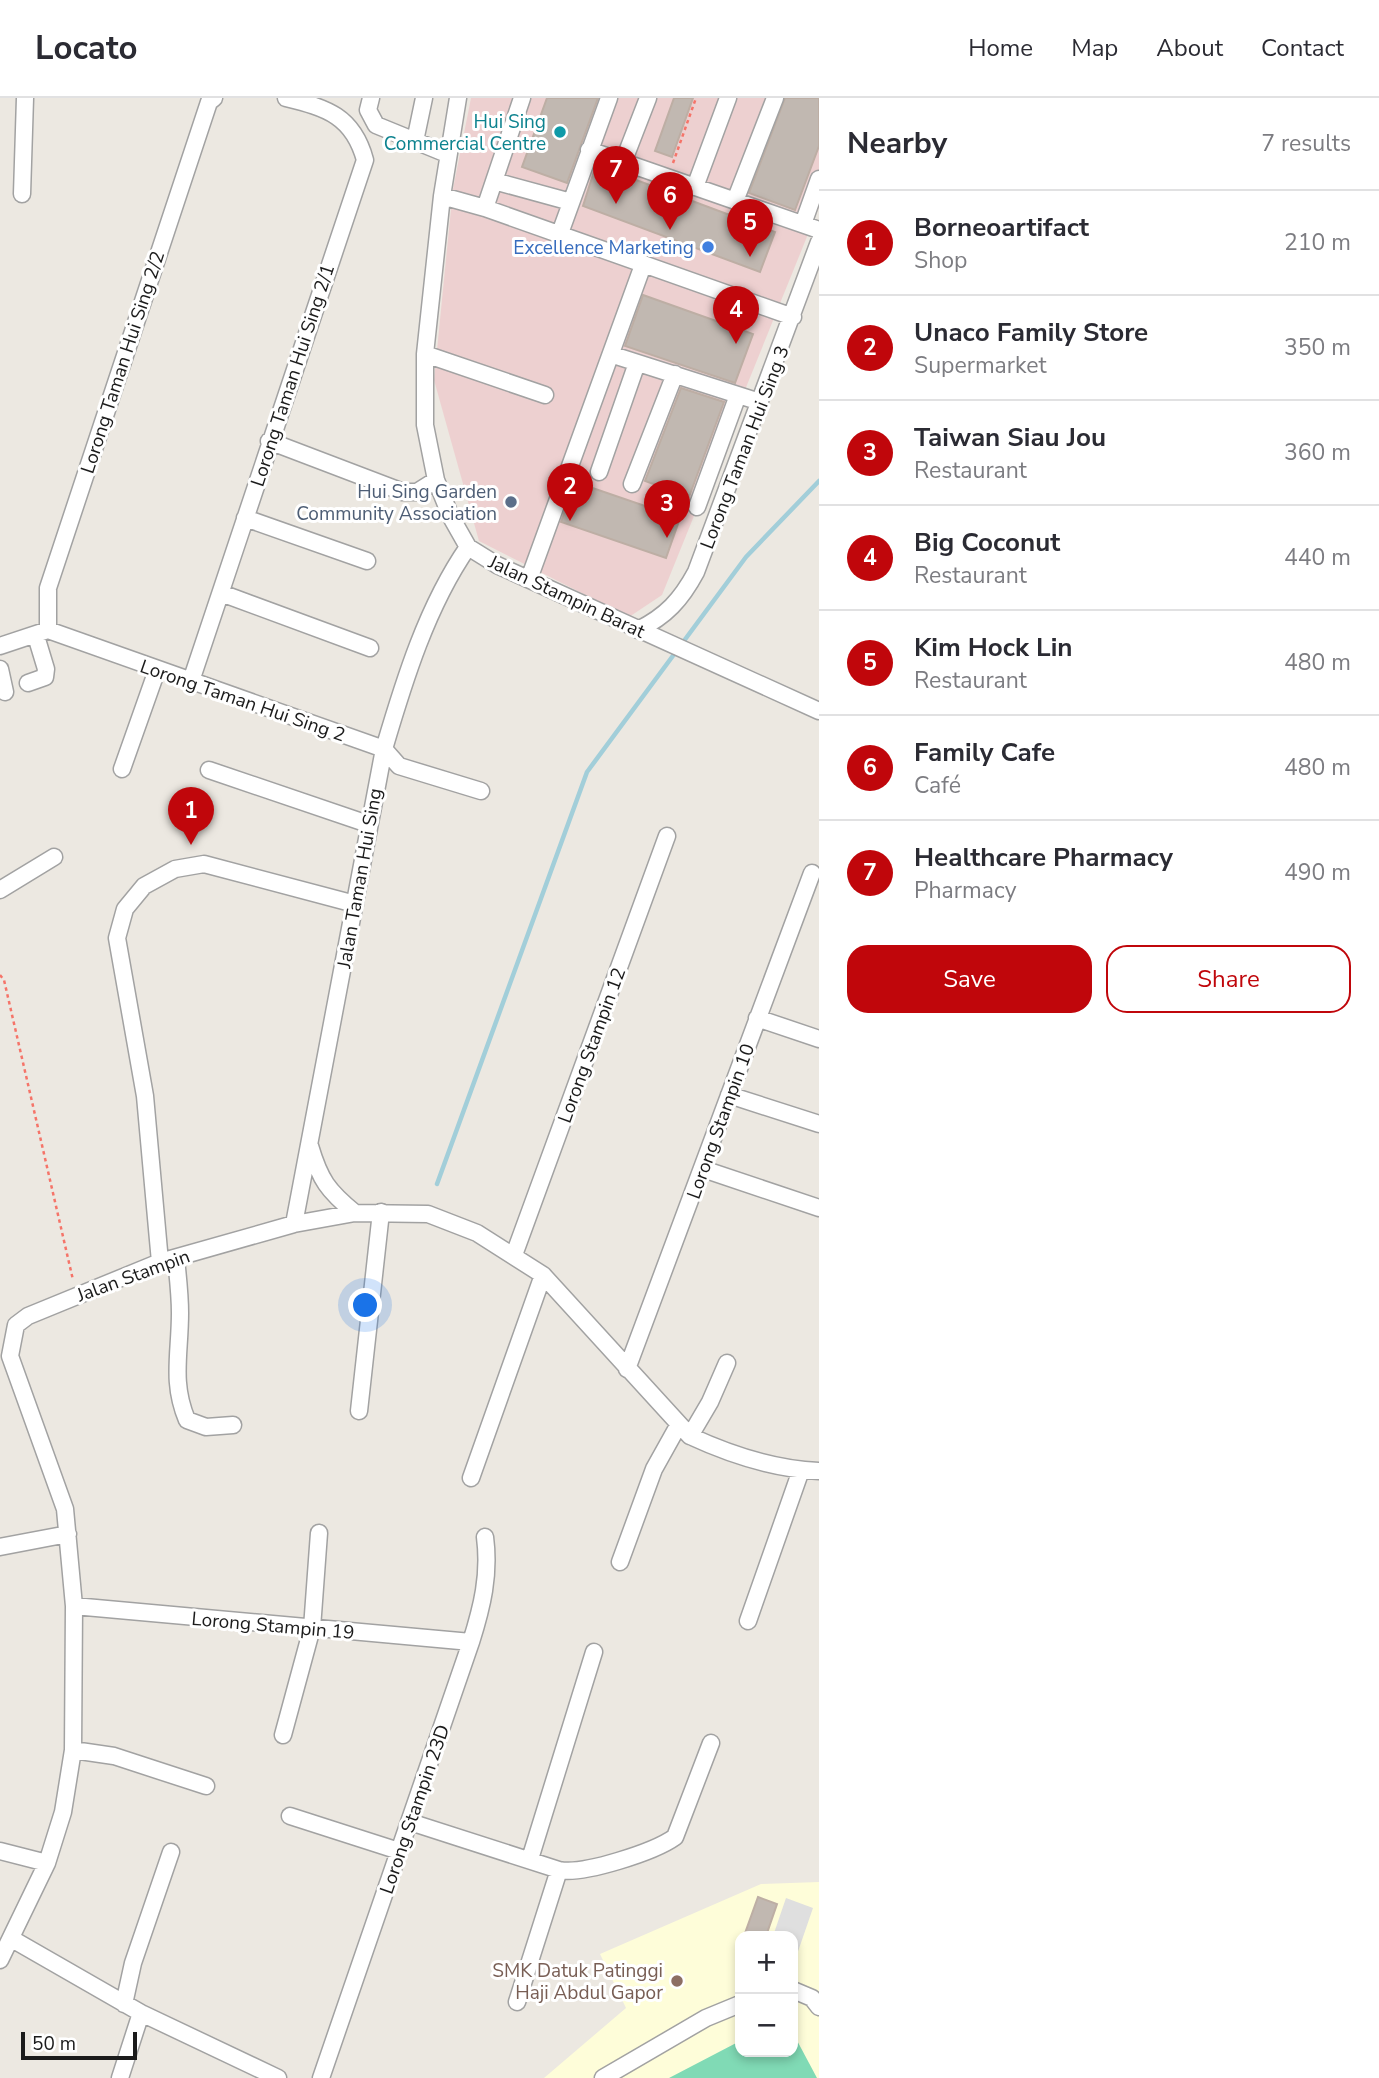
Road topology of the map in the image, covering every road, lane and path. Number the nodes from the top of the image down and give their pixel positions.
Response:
1 (26, 98) edge
2 (214, 98) edge
3 (371, 98) edge
4 (424, 98) edge
5 (458, 98) edge
6 (522, 98) edge
7 (609, 98) edge
8 (648, 98) edge
9 (696, 98) edge
10 (728, 98) edge
11 (775, 98) edge
12 (292, 100) edge
13 (333, 105) edge
14 (415, 141) junction
15 (589, 150) junction
16 (447, 154) junction
17 (624, 160) junction
18 (668, 176) junction
19 (819, 179) edge
20 (494, 181) junction
21 (695, 187) junction
22 (22, 194) dead end
23 (442, 196) junction
24 (735, 201) junction
25 (571, 202) junction
26 (485, 208) junction
27 (803, 224) junction
28 (819, 230) edge
29 (559, 236) junction
30 (819, 242) edge
31 (643, 265) junction
32 (803, 286) junction
33 (819, 292) edge
34 (793, 317) junction
35 (425, 354) junction
36 (613, 355) junction
37 (637, 363) junction
38 (675, 374) junction
39 (545, 395) dead end
40 (738, 395) junction
41 (760, 402) junction
42 (269, 441) junction
43 (599, 472) dead end
44 (436, 480) junction
45 (632, 484) dead end
46 (697, 507) dead end
47 (245, 518) junction
48 (468, 547) junction
49 (367, 561) dead end
50 (529, 579) junction
51 (221, 593) junction
52 (638, 630) junction
53 (42, 633) junction
54 (0, 646) edge
55 (370, 648) dead end
56 (0, 669) edge
57 (157, 670) junction
58 (191, 681) junction
59 (29, 683) dead end
60 (5, 692) dead end
61 (819, 711) edge
62 (384, 750) junction
63 (122, 769) dead end
64 (209, 770) dead end
65 (481, 791) dead end
66 (368, 824) junction
67 (667, 836) dead end
68 (54, 857) dead end
69 (812, 873) dead end
70 (0, 890) edge
71 (355, 904) junction
72 (0, 975) edge
73 (757, 1018) junction
74 (819, 1038) edge
75 (729, 1095) junction
76 (819, 1124) edge
77 (309, 1144) junction
78 (703, 1169) junction
79 (819, 1208) edge
80 (381, 1212) junction
81 (355, 1213) junction
82 (294, 1224) junction
83 (514, 1255) junction
84 (168, 1261) junction
85 (543, 1275) junction
86 (76, 1294) junction
87 (16, 1325) junction
88 (0, 1337) edge
89 (727, 1363) dead end
90 (627, 1369) junction
91 (8, 1374) edge
92 (359, 1411) dead end
93 (233, 1425) dead end
94 (684, 1431) junction
95 (801, 1470) junction
96 (819, 1471) edge
97 (471, 1478) dead end
98 (320, 1533) dead end
99 (68, 1534) junction
100 (485, 1537) dead end
101 (0, 1547) edge
102 (620, 1562) dead end
103 (74, 1606) junction
104 (748, 1620) dead end
105 (312, 1628) junction
106 (471, 1642) junction
107 (594, 1652) dead end
108 (283, 1735) dead end
109 (711, 1743) dead end
110 (73, 1751) junction
111 (206, 1786) dead end
112 (290, 1816) dead end
113 (410, 1822) junction
114 (0, 1851) edge
115 (399, 1851) junction
116 (170, 1852) dead end
117 (530, 1859) junction
118 (47, 1863) junction
119 (559, 1870) junction
120 (12, 1939) junction
121 (0, 1960) edge
122 (798, 1992) edge
123 (517, 2002) dead end
124 (124, 2004) junction
125 (735, 2006) edge
126 (819, 2007) edge
127 (141, 2013) junction
128 (120, 2078) edge
129 (278, 2078) edge
130 (321, 2078) edge
131 (603, 2078) edge

1 - 22 street
2 - 53 street, Lorong Taman Hui Sing 2/2
3 - 14 street
4 - 14 street
5 - 16 street, Jalan Stampin Barat
6 - 20 street
7 - 15 street
8 - 17 street
9 - 18 path
10 - 21 street
11 - 24 street
12 - 13 street, Lorong Taman Hui Sing 2/1
13 - 42 street, Lorong Taman Hui Sing 2/1
14 - 16 street
15 - 17 street
15 - 25 street
16 - 23 street, Jalan Stampin Barat
17 - 18 street
18 - 21 street
19 - 27 street
20 - 25 street
20 - 26 street
21 - 24 street
23 - 26 street
23 - 35 street, Jalan Stampin Barat
24 - 27 street
25 - 29 street
26 - 29 street
27 - 28 street
29 - 31 street
30 - 32 street, Lorong Taman Hui Sing 3
31 - 34 street
31 - 36 street
32 - 33 street
32 - 34 street, Lorong Taman Hui Sing 3
34 - 41 street, Lorong Taman Hui Sing 3
35 - 39 street
35 - 44 street, Jalan Stampin Barat
36 - 37 street
36 - 50 street
37 - 38 street
37 - 43 street
38 - 40 street
38 - 45 street
40 - 41 street
40 - 46 street
41 - 52 street, Lorong Taman Hui Sing 3
42 - 44 street
42 - 47 street, Lorong Taman Hui Sing 2/1
44 - 48 street, Jalan Stampin Barat
47 - 49 street
47 - 51 street, Lorong Taman Hui Sing 2/1
48 - 50 street, Jalan Stampin Barat
48 - 62 street, Jalan Taman Hui Sing
50 - 52 street, Jalan Stampin Barat
51 - 55 street
51 - 58 street, Lorong Taman Hui Sing 2/1
52 - 61 street, Jalan Stampin Barat
53 - 54 street
53 - 57 street, Lorong Taman Hui Sing 2
53 - 59 street, Lorong Taman Hui Sing 2/2
56 - 60 street
57 - 58 street, Lorong Taman Hui Sing 2
57 - 63 street
58 - 62 street, Lorong Taman Hui Sing 2
62 - 65 street, Lorong Taman Hui Sing 2
62 - 66 street, Jalan Taman Hui Sing
64 - 66 street
66 - 71 street, Jalan Taman Hui Sing
67 - 83 street, Lorong Stampin 12
68 - 70 street
69 - 73 street, Lorong Stampin 10
71 - 77 street, Jalan Taman Hui Sing
71 - 84 street
72 - 86 path
73 - 74 street
73 - 75 street, Lorong Stampin 10
75 - 76 street
75 - 78 street, Lorong Stampin 10
77 - 81 street
77 - 82 street, Jalan Taman Hui Sing
78 - 79 street
78 - 90 street, Lorong Stampin 10
80 - 81 street, Jalan Stampin
80 - 83 street, Jalan Stampin
80 - 92 street
81 - 82 street, Jalan Stampin
82 - 84 street, Jalan Stampin
83 - 85 street, Jalan Stampin
84 - 86 street, Jalan Stampin
84 - 93 street
85 - 90 street, Jalan Stampin
85 - 97 street
86 - 87 street, Jalan Stampin
87 - 88 street, Jalan Stampin
87 - 91 street
89 - 94 street
90 - 94 street, Jalan Stampin
91 - 99 street
94 - 95 street, Jalan Stampin
94 - 102 street
95 - 96 street, Jalan Stampin
95 - 104 street
98 - 105 street
99 - 101 street
99 - 103 street
100 - 106 street, Lorong Stampin 23D
103 - 105 street, Lorong Stampin 19
103 - 110 street
105 - 106 street, Lorong Stampin 19
105 - 108 street
106 - 113 street, Lorong Stampin 23D
107 - 117 street
109 - 119 street
110 - 111 street
110 - 118 street
112 - 115 street
113 - 115 street, Lorong Stampin 23D
113 - 117 street
114 - 118 street
115 - 130 street, Lorong Stampin 23D
116 - 124 street
117 - 119 street
118 - 120 street
119 - 123 street
120 - 121 street
120 - 124 street
122 - 126 street
124 - 127 street
125 - 131 street
127 - 128 street
127 - 129 street

